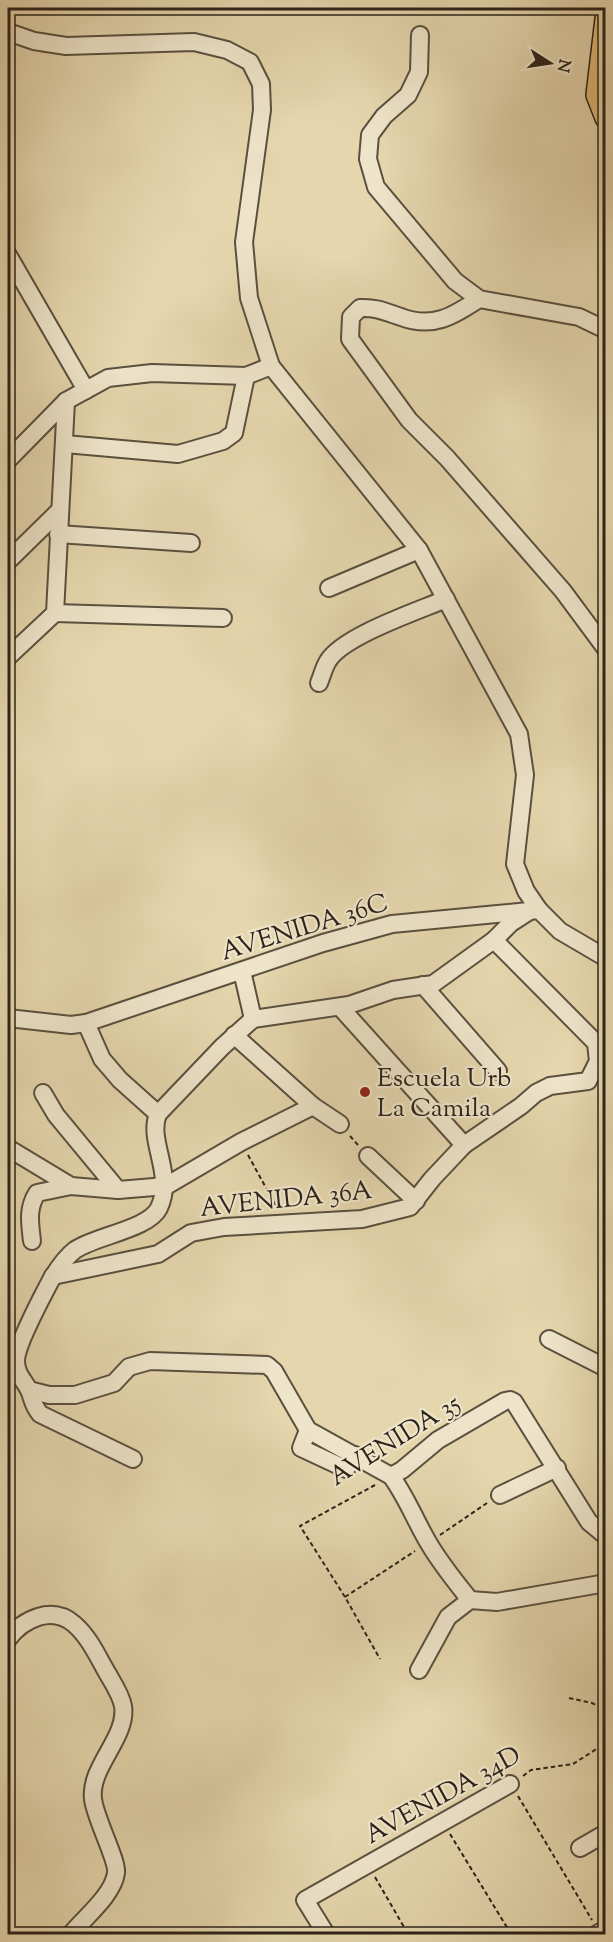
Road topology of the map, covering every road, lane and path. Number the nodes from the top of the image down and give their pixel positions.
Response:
1 (606, 19) edge
2 (8, 32) edge
3 (420, 34) dead end
4 (606, 118) edge
5 (8, 255) edge
6 (479, 298) junction
7 (606, 330) edge
8 (272, 366) junction
9 (246, 376) junction
10 (86, 390) junction
11 (66, 401) junction
12 (65, 444) junction
13 (8, 460) edge
14 (59, 511) junction
15 (58, 534) junction
16 (191, 543) dead end
17 (419, 550) junction
18 (8, 561) edge
19 (329, 588) dead end
20 (446, 599) junction
21 (55, 613) junction
22 (223, 618) dead end
23 (606, 649) edge
24 (8, 657) edge
25 (319, 683) dead end
26 (533, 911) junction
27 (494, 940) junction
28 (606, 958) edge
29 (242, 970) junction
30 (423, 985) junction
31 (340, 1007) junction
32 (8, 1018) edge
33 (253, 1019) junction
34 (86, 1023) junction
35 (234, 1035) junction
36 (498, 1071) dead end
37 (43, 1093) dead end
38 (313, 1107) junction
39 (158, 1114) junction
40 (340, 1124) joint
41 (241, 1142) junction
42 (464, 1145) junction
43 (8, 1148) edge
44 (368, 1156) joint
45 (71, 1186) junction
46 (166, 1186) junction
47 (118, 1190) junction
48 (416, 1201) junction
49 (286, 1224) junction
50 (32, 1241) dead end
51 (53, 1276) junction
52 (549, 1340) dead end
53 (12, 1360) edge
54 (606, 1368) edge
55 (29, 1390) junction
56 (133, 1459) dead end
57 (557, 1468) junction
58 (391, 1476) junction
59 (500, 1495) dead end
60 (606, 1536) edge
61 (606, 1583) edge
62 (470, 1600) junction
63 (10, 1629) edge
64 (380, 1659) dead end
65 (419, 1670) dead end
66 (569, 1698) dead end
67 (606, 1710) edge
68 (606, 1743) edge
69 (510, 1784) junction
70 (442, 1822) junction
71 (606, 1833) edge
72 (580, 1848) dead end
73 (368, 1864) junction
74 (601, 1932) edge
75 (71, 1935) edge
76 (326, 1935) edge
77 (408, 1935) edge
78 (511, 1935) edge

1 - 4 main road
2 - 8 street
3 - 6 street
5 - 10 street
6 - 7 street
6 - 23 street
8 - 9 street
8 - 17 street
9 - 10 street
9 - 12 street
10 - 11 street
11 - 12 street
11 - 13 street
12 - 14 street
14 - 15 street
14 - 18 street
15 - 16 street
15 - 21 street
17 - 19 street
17 - 20 street
20 - 25 street
20 - 26 street
21 - 22 street
21 - 24 street
26 - 27 street
26 - 28 street
26 - 29 street, AVENIDA 36C
27 - 30 street
27 - 42 street
29 - 33 street
29 - 34 street, AVENIDA 36C
30 - 31 street
30 - 36 street
31 - 33 street
31 - 42 street
32 - 34 street, AVENIDA 36C
33 - 35 street
34 - 39 street
35 - 38 street
35 - 39 street
37 - 47 street
38 - 40 street
38 - 41 street
39 - 46 street
40 - 44 path
41 - 46 street
41 - 49 path
42 - 48 street
43 - 45 street
44 - 48 street
45 - 47 street
45 - 50 street
46 - 47 street
46 - 51 street
48 - 49 street, AVENIDA 36A
49 - 51 street, AVENIDA 36A
51 - 53 street
52 - 54 street
53 - 55 street
55 - 56 street
55 - 58 street
57 - 58 street, AVENIDA 35
57 - 59 street
57 - 60 street
58 - 62 street
58 - 64 path, AVENIDA 35
61 - 62 street
62 - 65 street
63 - 75 street
66 - 67 path
68 - 69 path, AVENIDA 34D
69 - 70 street, AVENIDA 34D
69 - 74 path
70 - 73 street, AVENIDA 34D
70 - 78 path
71 - 72 street
73 - 76 street, AVENIDA 34D
73 - 77 path

